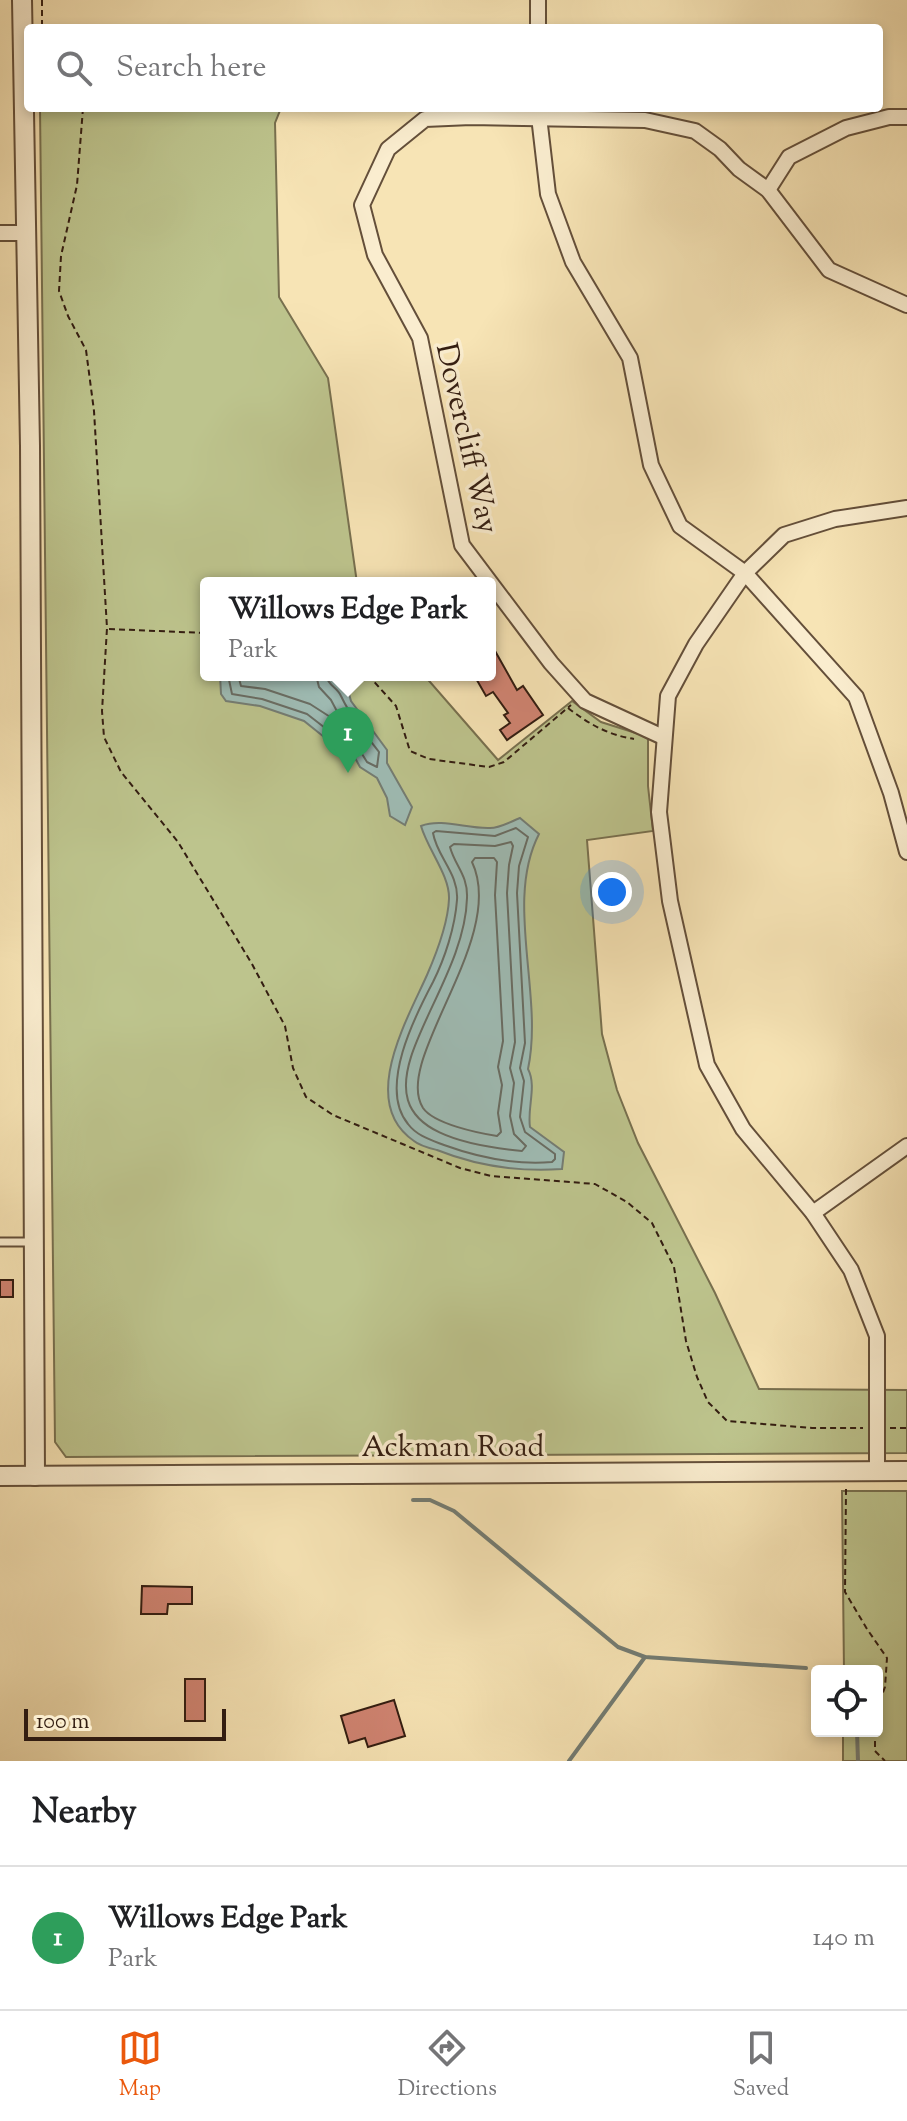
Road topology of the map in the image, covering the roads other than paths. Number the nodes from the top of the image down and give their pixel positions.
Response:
1 (22, 0) edge
2 (538, 0) edge
3 (538, 24) edge
4 (538, 113) edge
5 (907, 117) edge
6 (768, 190) junction
7 (0, 233) edge
8 (25, 233) junction
9 (907, 305) edge
10 (907, 508) edge
11 (745, 573) junction
12 (486, 577) edge
13 (496, 590) edge
14 (663, 737) junction
15 (907, 852) edge
16 (907, 1146) edge
17 (813, 1213) junction
18 (0, 1242) edge
19 (34, 1242) junction
20 (877, 1471) junction
21 (907, 1471) edge
22 (0, 1476) edge
23 (35, 1476) junction

1 - 8 street
2 - 3 street
4 - 6 street, Dovercliff Way
4 - 11 street
4 - 12 street, Dovercliff Way
5 - 6 street
6 - 9 street, Dovercliff Way
7 - 8 street
8 - 19 street
10 - 11 street
11 - 14 street
11 - 15 street
13 - 14 street, Dovercliff Way
14 - 17 street
16 - 17 street
17 - 20 street
18 - 19 lane
19 - 23 street
20 - 21 street, Ackman Road
20 - 23 street, Ackman Road
22 - 23 street, Ackman Road

